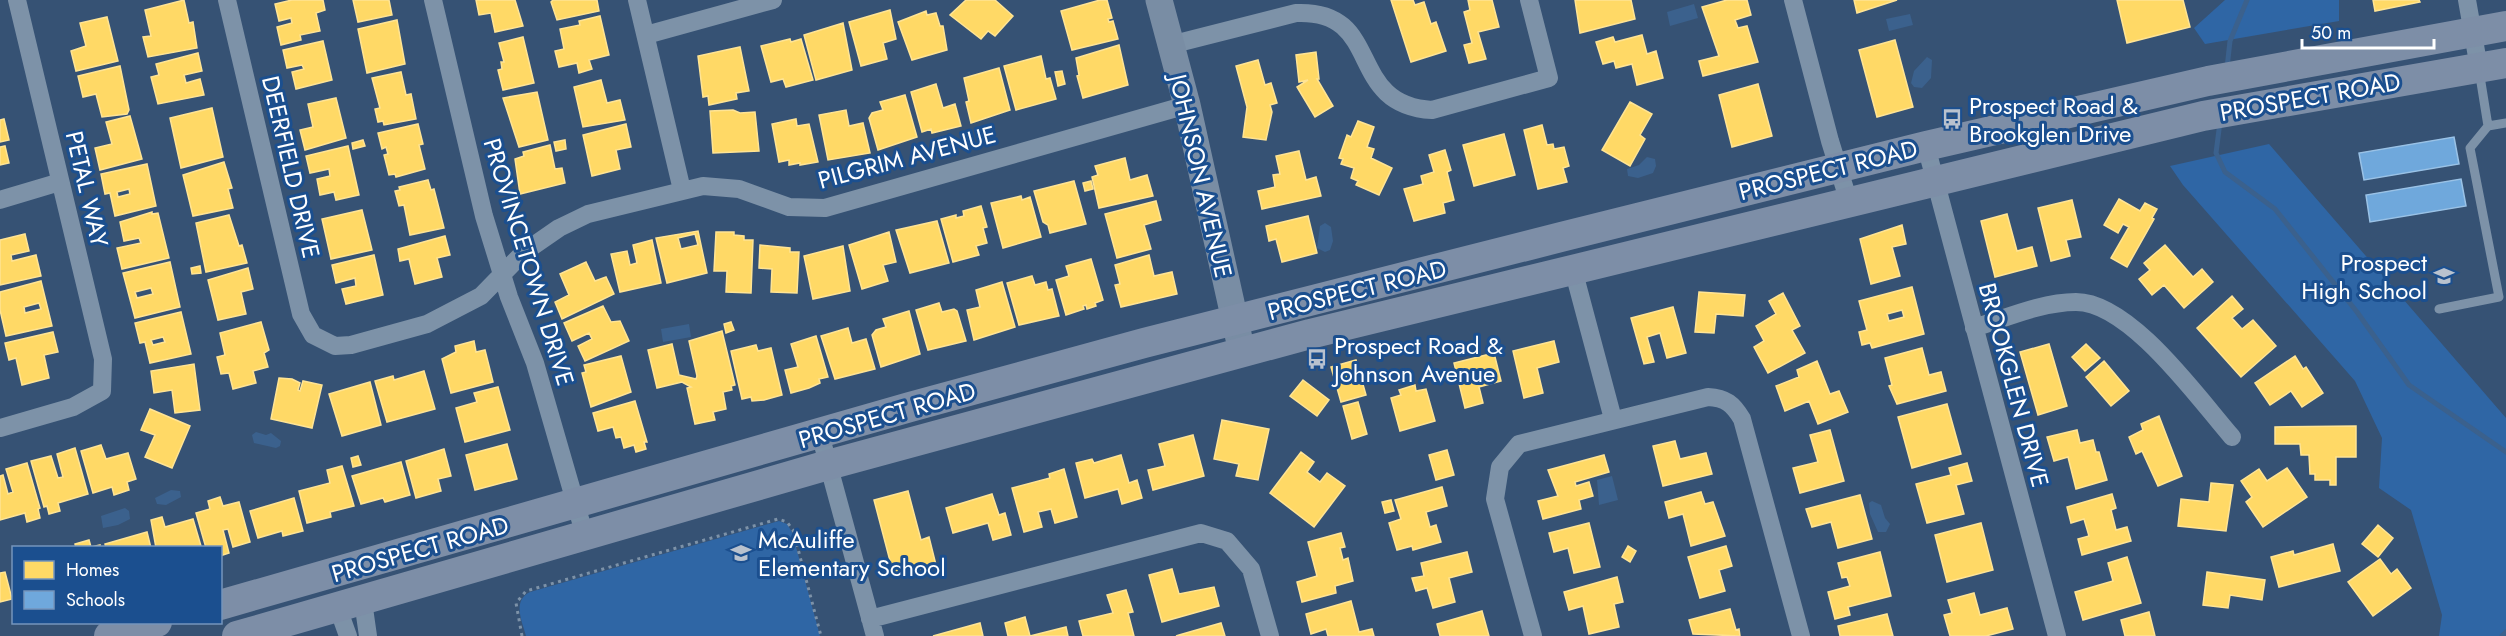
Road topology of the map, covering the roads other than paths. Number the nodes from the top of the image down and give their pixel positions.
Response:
1 (17, 0) edge
2 (226, 0) edge
3 (433, 0) edge
4 (637, 0) edge
5 (773, 0) edge
6 (1159, 0) edge
7 (1529, 0) edge
8 (1793, 0) edge
9 (2467, 0) edge
10 (2506, 27) edge
11 (2473, 32) junction
12 (645, 35) junction
13 (1170, 45) junction
14 (2492, 66) edge
15 (1187, 105) junction
16 (2506, 123) edge
17 (2488, 126) junction
18 (1926, 146) junction
19 (1838, 167) junction
20 (1935, 180) junction
21 (60, 182) junction
22 (682, 190) junction
23 (0, 200) edge
24 (1849, 202) junction
25 (1574, 269) junction
26 (503, 276) junction
27 (2439, 309) dead end
28 (1235, 321) junction
29 (1974, 328) junction
30 (320, 340) joint
31 (1242, 352) junction
32 (1613, 419) junction
33 (0, 428) edge
34 (820, 434) junction
35 (2232, 437) dead end
36 (828, 465) junction
37 (576, 505) junction
38 (585, 536) junction
39 (222, 604) edge
40 (351, 604) junction
41 (151, 624) edge
42 (873, 628) edge
43 (110, 636) edge
44 (237, 636) edge
45 (348, 636) edge
46 (368, 636) edge
47 (1270, 636) edge
48 (1533, 636) edge
49 (1801, 636) edge
50 (2057, 636) edge

1 - 21 street, PETAL WAY
2 - 30 street, DEERFIELD DRIVE
3 - 26 street, PROVINCETOWN DRIVE
4 - 12 street
5 - 12 street
6 - 13 street, JOHNSON AVENUE
7 - 13 street
8 - 19 street
9 - 11 street
10 - 11 main road, PROSPECT ROAD
11 - 14 street
11 - 18 main road, PROSPECT ROAD
12 - 22 street
13 - 15 street, JOHNSON AVENUE
14 - 17 lane
14 - 20 main road, PROSPECT ROAD
15 - 22 street, PILGRIM AVENUE
15 - 28 street, JOHNSON AVENUE
16 - 17 lane
17 - 27 lane
18 - 19 main road, PROSPECT ROAD
18 - 20 street, BROOKGLEN DRIVE
19 - 24 street
19 - 28 main road, PROSPECT ROAD
20 - 24 main road, PROSPECT ROAD
20 - 29 street, BROOKGLEN DRIVE
21 - 23 street
21 - 33 street, PETAL WAY
22 - 26 street, PILGRIM AVENUE
24 - 25 main road, PROSPECT ROAD
25 - 31 main road, PROSPECT ROAD
25 - 32 street
26 - 30 street, PILGRIM AVENUE
26 - 37 street, PROVINCETOWN DRIVE
28 - 31 street, JOHNSON AVENUE
28 - 34 main road, PROSPECT ROAD
29 - 35 street
29 - 50 street, BROOKGLEN DRIVE
31 - 36 main road, PROSPECT ROAD
32 - 48 street
32 - 49 street
34 - 36 street
34 - 37 main road, PROSPECT ROAD
36 - 38 main road, PROSPECT ROAD
36 - 42 street
37 - 38 street, PROVINCETOWN DRIVE
37 - 39 main road, PROSPECT ROAD
38 - 40 main road, PROSPECT ROAD
40 - 44 main road, PROSPECT ROAD
40 - 45 street
40 - 46 street
41 - 43 main road
42 - 47 street

